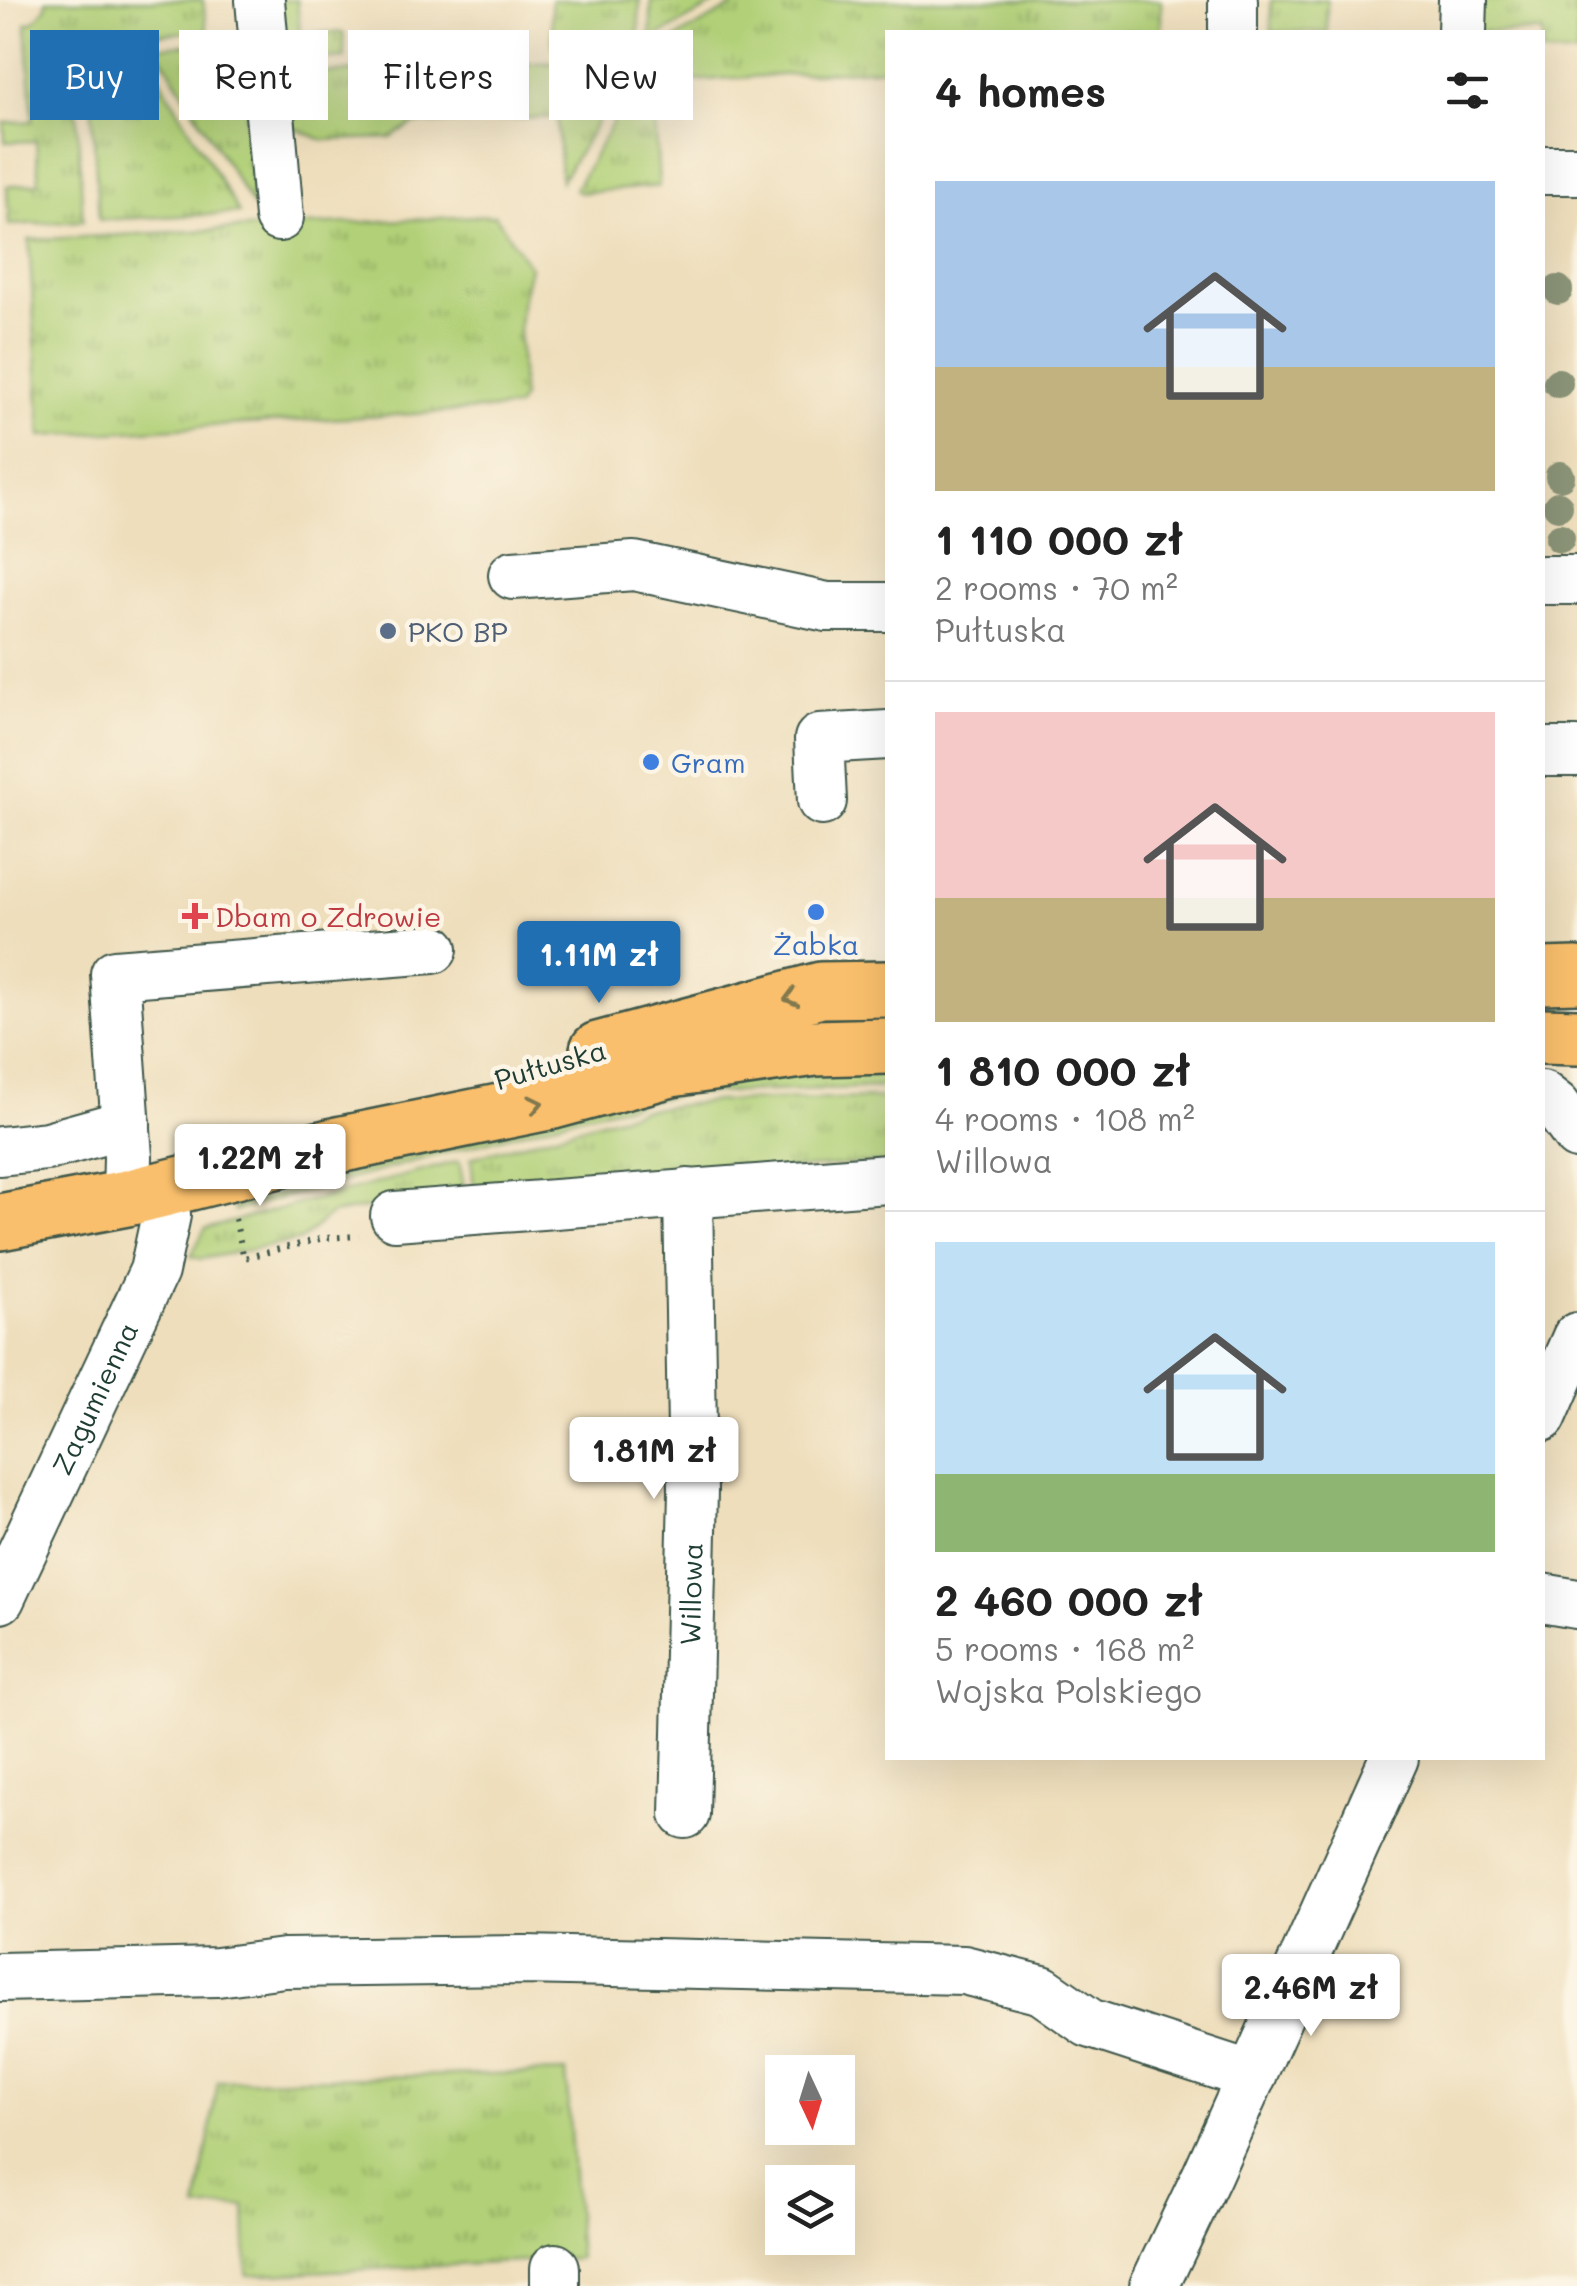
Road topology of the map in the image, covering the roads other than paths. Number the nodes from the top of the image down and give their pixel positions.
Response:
1 (260, 0) edge
2 (1233, 0) edge
3 (1462, 0) edge
4 (1233, 30) edge
5 (1462, 30) edge
6 (1545, 170) edge
7 (1577, 170) edge
8 (279, 217) dead end
9 (513, 575) dead end
10 (1545, 580) edge
11 (1577, 580) edge
12 (885, 607) edge
13 (885, 734) edge
14 (1545, 752) edge
15 (1577, 752) edge
16 (822, 801) dead end
17 (433, 949) dead end
18 (1577, 975) edge
19 (1545, 976) edge
20 (885, 989) edge
21 (1545, 1036) edge
22 (1577, 1037) edge
23 (885, 1046) edge
24 (1545, 1098) edge
25 (126, 1124) junction
26 (1577, 1135) edge
27 (338, 1145) junction
28 (0, 1151) edge
29 (885, 1179) edge
30 (688, 1192) junction
31 (144, 1194) junction
32 (395, 1216) road end
33 (0, 1222) edge
34 (1577, 1337) edge
35 (1545, 1411) edge
36 (0, 1599) edge
37 (1545, 1599) edge
38 (1577, 1604) edge
39 (1393, 1760) edge
40 (685, 1814) dead end
41 (0, 1977) edge
42 (1252, 2076) junction
43 (1154, 2286) edge

1 - 8 street
2 - 4 street
3 - 5 street
6 - 7 street
9 - 12 street
10 - 11 street
13 - 16 street
14 - 15 street
17 - 25 street, Zagumienna
18 - 19 main road
20 -> 27 main road, Pułtuska
21 - 22 main road
27 -> 23 main road, Pułtuska
24 - 26 street
25 - 28 street
25 - 31 street, Zagumienna
27 - 31 main road, Pułtuska
29 - 30 street
30 - 32 street
30 - 40 street, Willowa
31 - 33 main road, Pułtuska
31 - 36 street, Zagumienna
34 - 35 street
37 - 38 street
39 - 42 street
41 - 42 street
42 - 43 street

